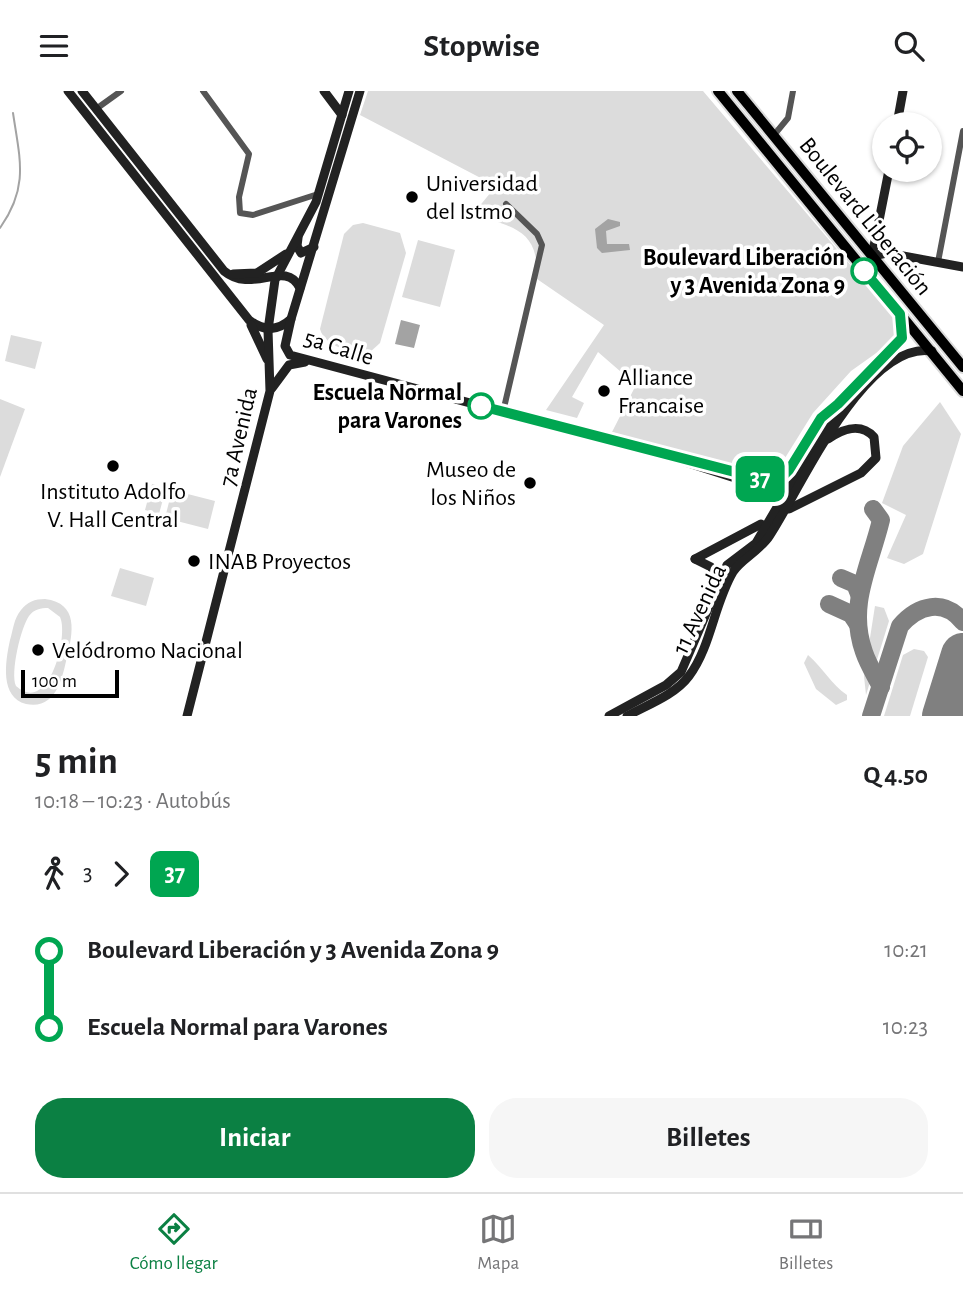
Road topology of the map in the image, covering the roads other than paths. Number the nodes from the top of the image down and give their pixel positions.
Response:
1 (68, 91) edge
2 (82, 91) edge
3 (121, 91) edge
4 (203, 91) edge
5 (324, 91) edge
6 (349, 91) edge
7 (360, 91) edge
8 (718, 91) edge
9 (737, 91) edge
10 (793, 91) edge
11 (903, 91) edge
12 (96, 109) junction
13 (899, 112) edge
14 (342, 115) junction
15 (963, 131) edge
16 (774, 135) junction
17 (887, 182) edge
18 (318, 194) junction
19 (506, 204) dead end
20 (299, 236) junction
21 (314, 247) junction
22 (291, 250) junction
23 (872, 256) junction
24 (938, 262) junction
25 (963, 267) edge
26 (225, 271) junction
27 (277, 275) junction
28 (300, 288) junction
29 (900, 314) junction
30 (291, 319) junction
31 (248, 320) junction
32 (268, 330) junction
33 (932, 351) junction
34 (270, 365) junction
35 (963, 367) edge
36 (334, 368) junction
37 (270, 391) junction
38 (963, 391) edge
39 (838, 404) junction
40 (503, 412) junction
41 (826, 440) junction
42 (654, 452) junction
43 (779, 492) dead end
44 (823, 492) junction
45 (799, 495) dead end
46 (789, 509) dead end
47 (761, 524) dead end
48 (720, 581) junction
49 (187, 716) edge
50 (609, 716) edge
51 (626, 716) edge

1 - 31 main road, 5a Calle
2 - 12 main road
3 - 12 street
4 - 18 street
5 - 14 main road
6 - 14 main road, 7a Avenida
7 - 21 main road
8 - 29 highway, Boulevard Liberación
9 - 16 highway, Boulevard Liberación
10 - 16 street
11 - 13 main road
12 - 26 main road
14 - 18 main road, 7a Avenida
15 - 24 street
16 - 23 highway, Boulevard Liberación
17 - 23 main road
18 - 20 main road, 7a Avenida
19 - 40 street
20 - 21 main road
20 - 22 main road, 7a Avenida
21 - 28 main road
22 - 26 main road
22 - 27 main road, 7a Avenida
23 - 24 main road
23 - 35 highway, Boulevard Liberación
24 - 25 main road
26 - 27 main road
27 - 28 main road, 5a Calle
27 - 32 main road, 7a Avenida
28 - 30 main road
29 - 33 highway, Boulevard Liberación
29 - 39 main road, 11 Avenida
30 - 32 main road, 5a Calle
30 - 36 main road, 5a Calle
31 - 32 main road, 5a Calle
31 - 34 main road
32 - 34 main road, 7a Avenida
33 - 38 highway, Boulevard Liberación
33 - 41 main road, 11 Avenida
34 - 37 main road, 7a Avenida
36 - 37 main road
36 - 40 main road, 5a Calle
37 - 49 main road, 7a Avenida
39 - 42 main road
39 - 48 main road, 11 Avenida
40 - 42 main road, 5a Calle
41 - 44 main road
41 - 51 main road, 11 Avenida
42 - 43 main road, 5a Calle
44 - 45 main road
44 - 46 main road
47 - 48 main road
48 - 50 main road, 11 Avenida

